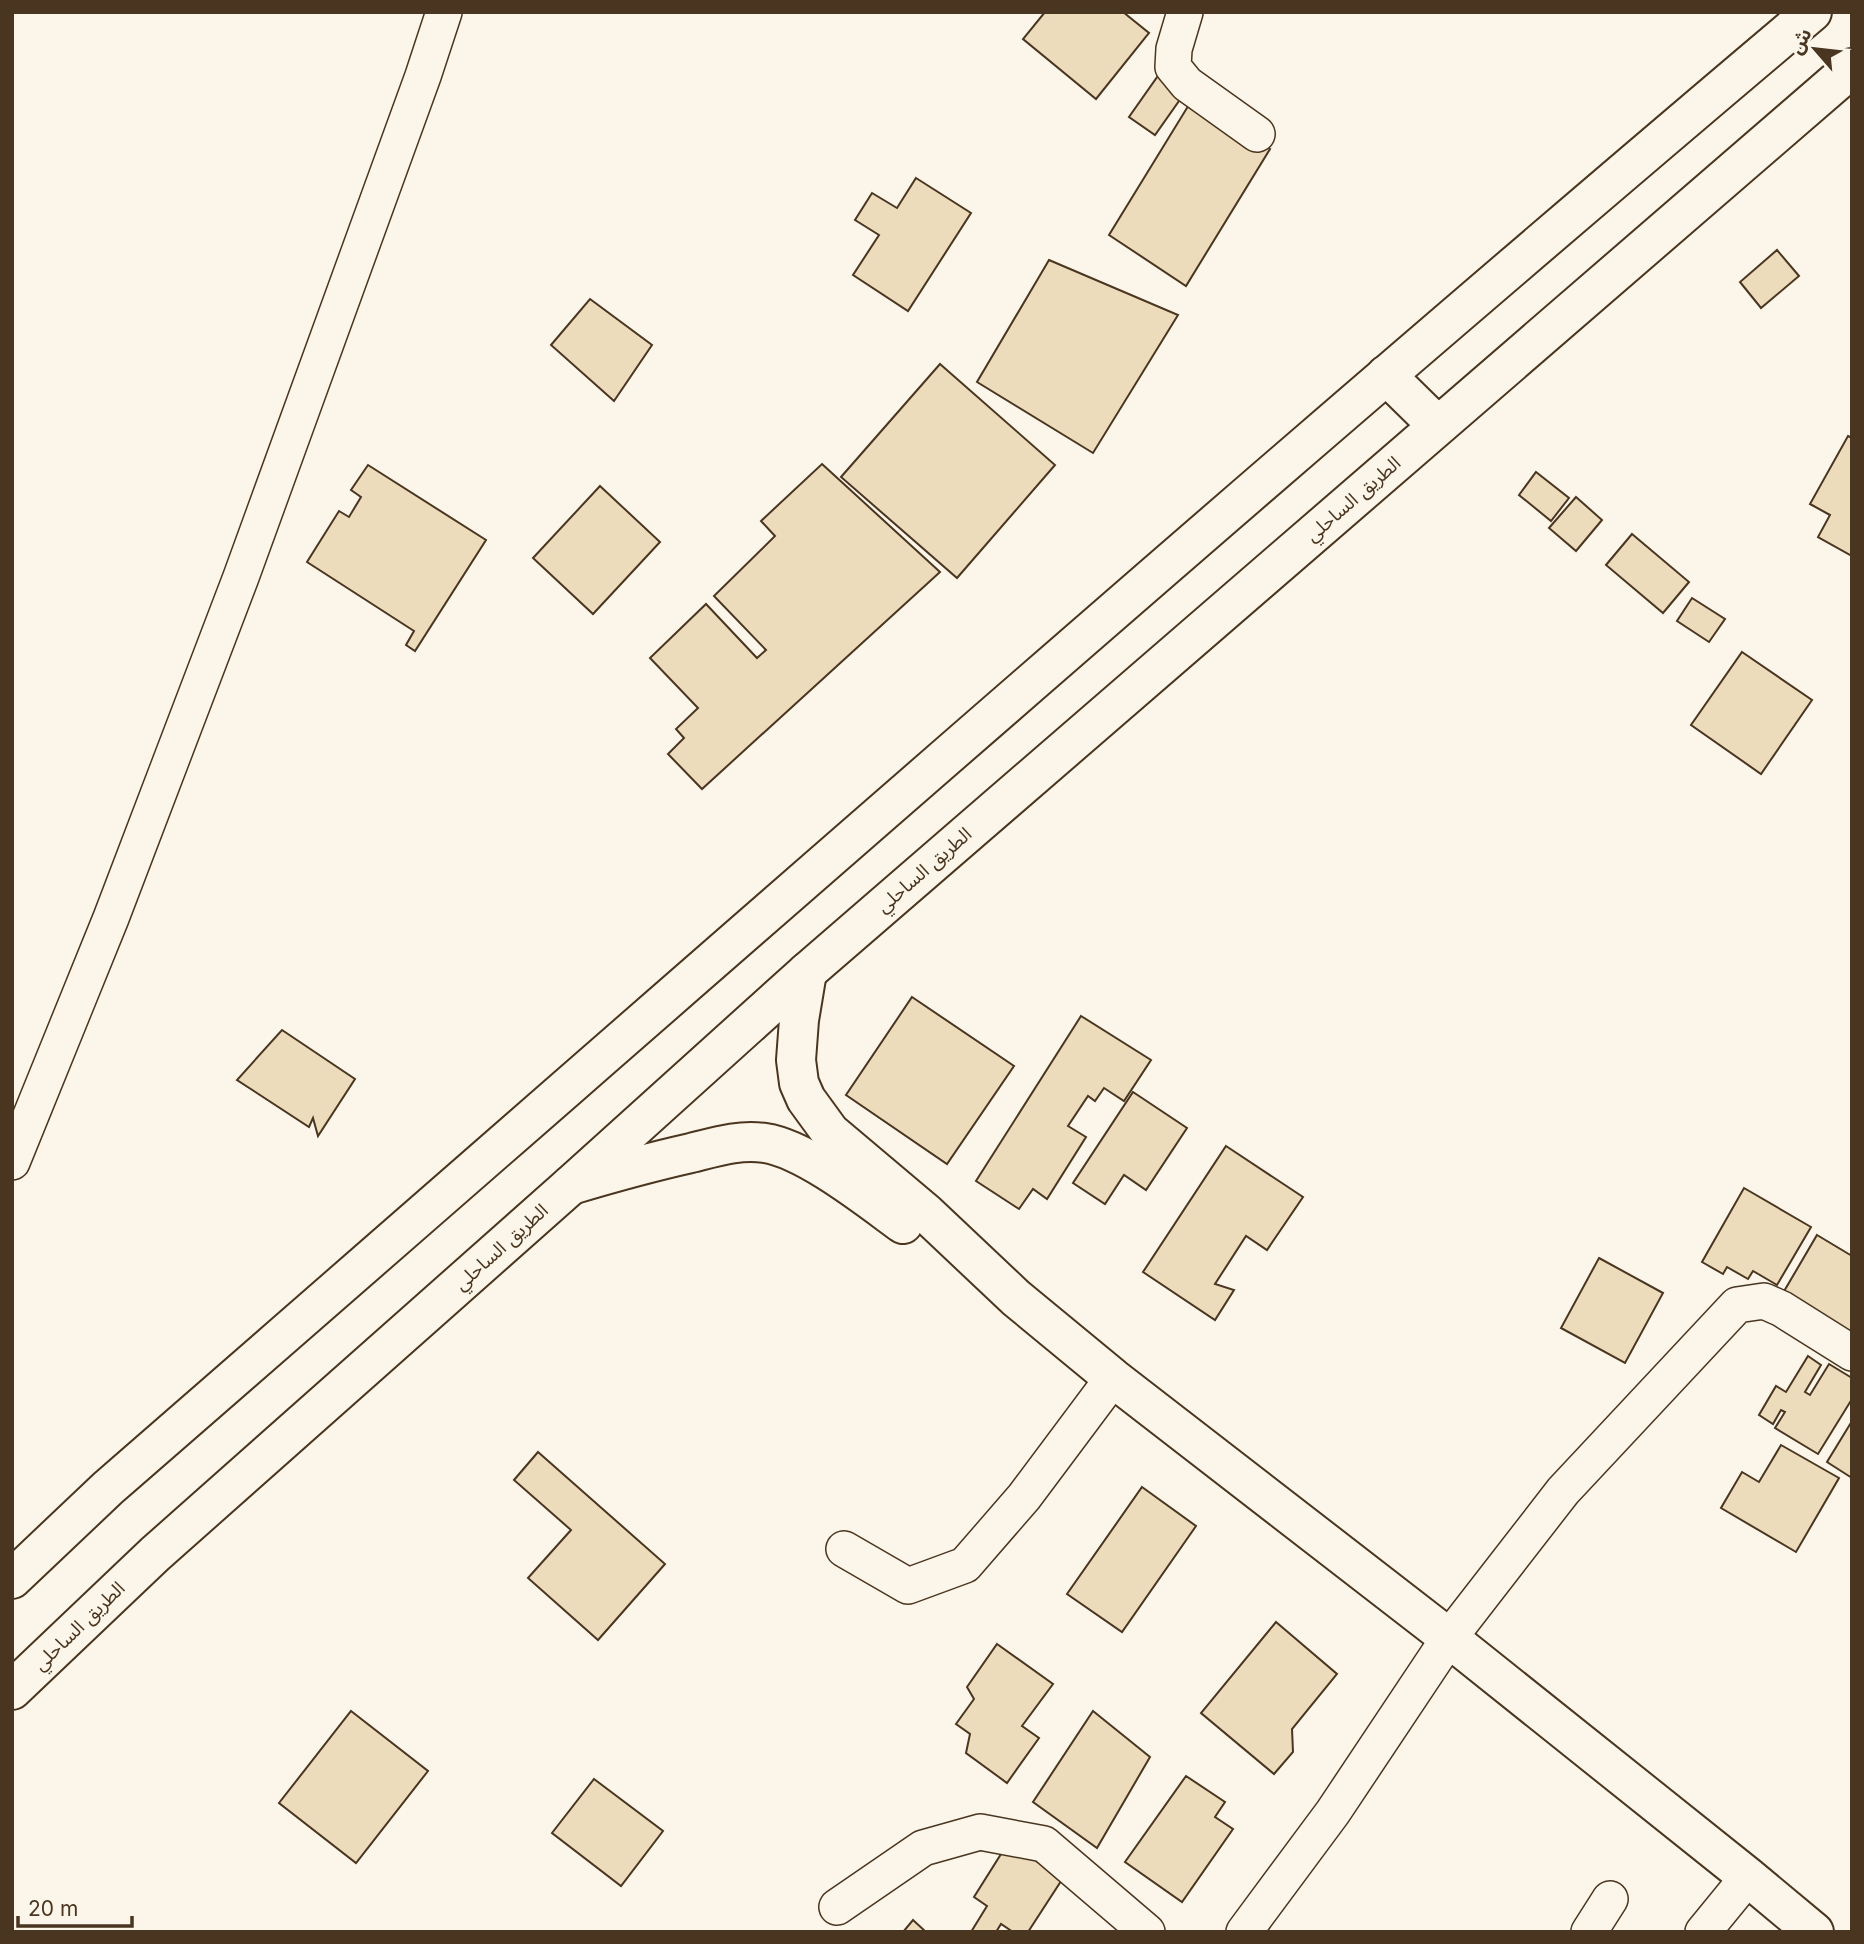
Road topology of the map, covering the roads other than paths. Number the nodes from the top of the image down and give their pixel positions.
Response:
1 (444, 12) edge
2 (1185, 12) edge
3 (1812, 12) edge
4 (1852, 68) edge
5 (1257, 134) dead end
6 (1386, 375) junction
7 (1437, 425) junction
8 (807, 972) junction
9 (12, 1161) edge
10 (571, 1185) junction
11 (1017, 1298) junction
12 (1852, 1353) edge
13 (1113, 1378) junction
14 (844, 1549) dead end
15 (12, 1579) edge
16 (1449, 1637) junction
17 (12, 1689) edge
18 (1748, 1877) junction
19 (1610, 1899) dead end
20 (837, 1907) dead end
21 (1147, 1932) edge
22 (1244, 1932) edge
23 (1589, 1932) edge
24 (1703, 1932) edge
25 (1814, 1932) edge

1 - 9 street
2 - 5 street
3 - 6 main road
4 - 7 main road, الطريق الساحلي
6 - 7 main road
6 - 15 main road
7 - 8 main road, الطريق الساحلي
8 - 10 main road, الطريق الساحلي
8 - 11 main road
10 - 11 main road
10 - 17 main road, الطريق الساحلي
11 - 13 main road
12 - 16 street
13 - 14 street
13 - 16 main road
16 - 18 main road
16 - 22 street
18 - 24 street
18 - 25 main road
19 - 23 street
20 - 21 street

